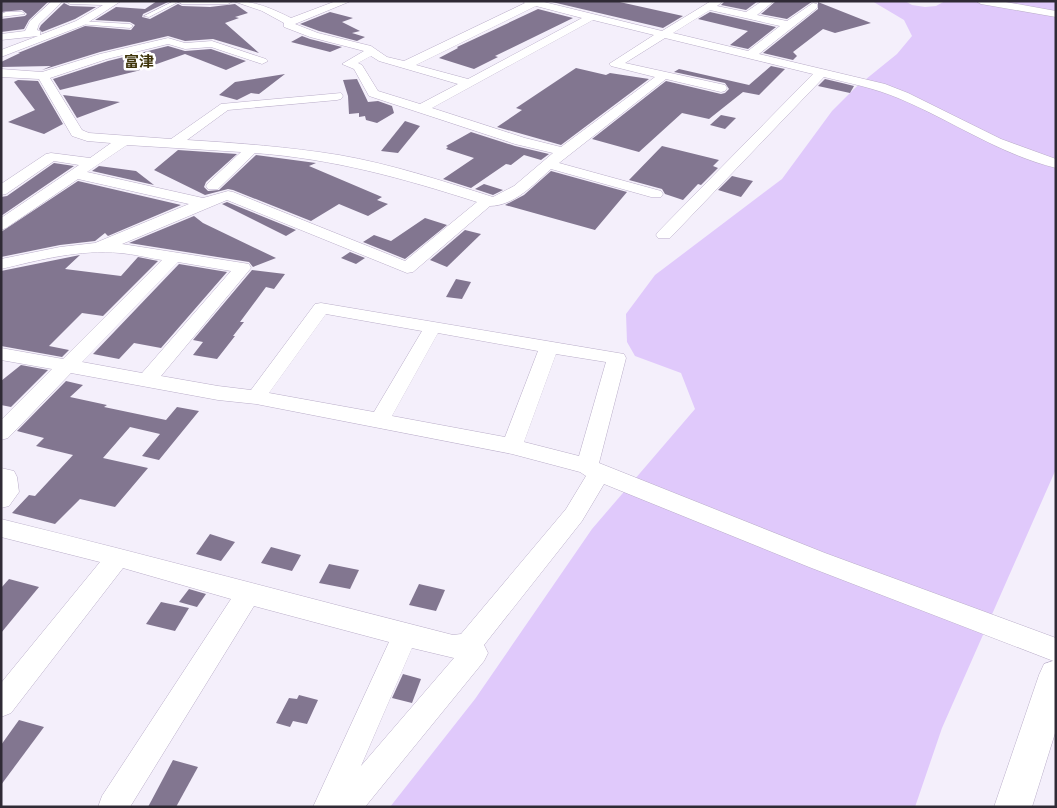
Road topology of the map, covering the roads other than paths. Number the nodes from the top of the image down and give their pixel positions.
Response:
1 (58, 1) edge
2 (70, 1) edge
3 (178, 1) edge
4 (182, 1) edge
5 (228, 1) edge
6 (238, 1) edge
7 (346, 1) edge
8 (769, 1) edge
9 (981, 1) edge
10 (115, 2) edge
11 (530, 2) edge
12 (714, 4) edge
13 (813, 6) dead end
14 (22, 14) dead end
15 (1056, 14) edge
16 (1, 16) edge
17 (147, 16) dead end
18 (748, 16) junction
19 (591, 17) junction
20 (290, 22) junction
21 (80, 23) junction
22 (789, 25) junction
23 (130, 26) dead end
24 (30, 33) junction
25 (53, 33) junction
26 (666, 34) junction
27 (1, 37) edge
28 (370, 52) junction
29 (1, 54) edge
30 (750, 55) junction
31 (262, 61) dead end
32 (406, 64) junction
33 (822, 72) junction
34 (1, 73) edge
35 (43, 76) junction
36 (663, 76) junction
37 (468, 83) junction
38 (721, 88) dead end
39 (337, 96) dead end
40 (422, 108) junction
41 (123, 141) junction
42 (175, 143) junction
43 (253, 148) junction
44 (563, 152) junction
45 (92, 162) junction
46 (548, 164) junction
47 (1056, 164) edge
48 (75, 174) junction
49 (213, 186) dead end
50 (1, 191) edge
51 (656, 194) dead end
52 (40, 198) junction
53 (488, 200) junction
54 (204, 202) junction
55 (1, 225) edge
56 (664, 235) dead end
57 (100, 247) junction
58 (174, 257) junction
59 (1, 264) edge
60 (433, 327) junction
61 (549, 347) junction
62 (1, 354) edge
63 (67, 366) junction
64 (146, 380) junction
65 (256, 397) junction
66 (379, 421) junction
67 (1, 433) edge
68 (512, 446) junction
69 (593, 469) junction
70 (1, 476) edge
71 (1, 500) edge
72 (1, 528) edge
73 (118, 557) junction
74 (248, 594) junction
75 (405, 634) junction
76 (453, 646) junction
77 (1056, 650) edge
78 (1056, 675) edge
79 (1, 704) edge
80 (113, 807) edge
81 (328, 807) edge
82 (345, 807) edge
83 (1013, 807) edge

1 - 24 street
2 - 10 street
3 - 17 lane
4 - 5 street
6 - 20 street
7 - 20 street
8 - 18 street
9 - 15 street
10 - 21 street
11 - 19 street
11 - 32 street
12 - 18 street
12 - 26 street
13 - 22 street
14 - 16 lane
18 - 22 street
19 - 26 street
19 - 37 street
20 - 28 street
21 - 23 lane
21 - 25 street
22 - 30 street
24 - 25 street
24 - 27 street
25 - 29 street
26 - 30 street
26 - 36 street
28 - 32 street
28 - 40 street
30 - 33 street
31 - 35 street
32 - 37 street
33 - 47 street
33 - 56 street
34 - 35 street
35 - 41 street
36 - 38 street
36 - 44 street
37 - 40 street
39 - 42 street
40 - 44 street
41 - 42 street
41 - 45 street
42 - 43 street
43 - 49 street
43 - 53 street
44 - 46 street
45 - 48 street
45 - 50 street
46 - 51 street
46 - 53 street
48 - 52 street
48 - 54 street
50 - 52 street
52 - 55 street
53 - 54 street
54 - 57 street
57 - 58 street
57 - 59 street
58 - 63 street
58 - 64 street
60 - 61 street
60 - 65 street
60 - 66 street
61 - 68 street
61 - 69 street
62 - 63 street
63 - 64 street
63 - 67 street
64 - 65 street
65 - 66 street
66 - 68 street
68 - 69 street
69 - 76 street
69 - 77 street
70 - 71 street
72 - 73 street
73 - 74 street
73 - 79 street
74 - 75 street
74 - 80 street
75 - 76 street
75 - 81 street
76 - 82 street
78 - 83 street

